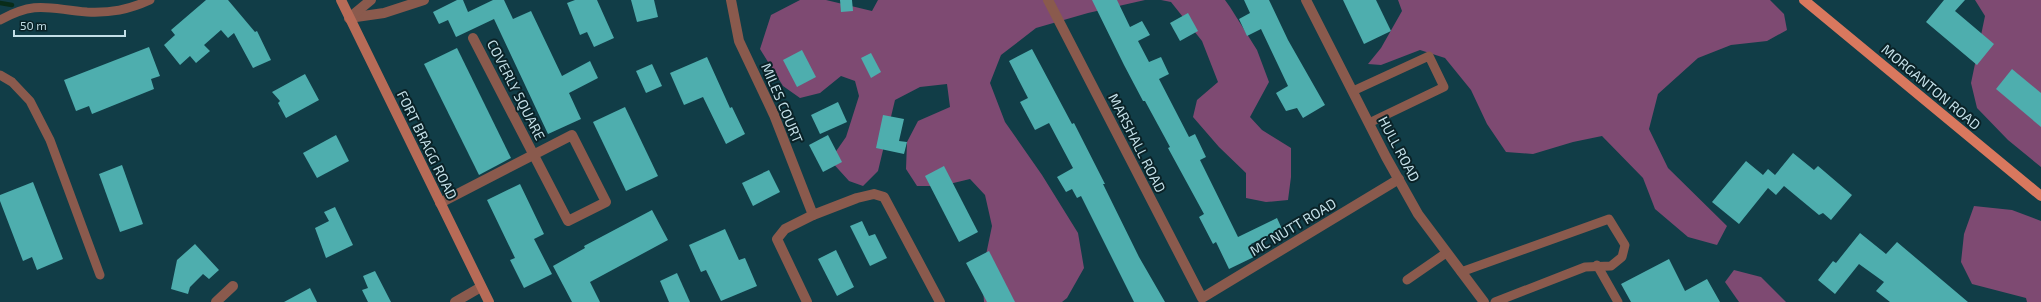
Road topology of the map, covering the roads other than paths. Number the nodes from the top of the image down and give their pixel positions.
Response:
1 (150, 0) edge
2 (340, 0) edge
3 (371, 0) edge
4 (424, 0) edge
5 (731, 0) edge
6 (1048, 0) edge
7 (1306, 0) edge
8 (1804, 0) edge
9 (349, 18) junction
10 (0, 20) edge
11 (473, 38) dead end
12 (0, 75) edge
13 (1353, 91) junction
14 (1369, 123) junction
15 (533, 155) junction
16 (1399, 180) junction
17 (2041, 196) edge
18 (440, 203) junction
19 (813, 215) junction
20 (1446, 252) junction
21 (1597, 266) junction
22 (1462, 272) junction
23 (100, 275) dead end
24 (1407, 280) dead end
25 (233, 286) dead end
26 (481, 287) junction
27 (1203, 300) edge
28 (216, 302) edge
29 (455, 302) edge
30 (489, 302) edge
31 (807, 302) edge
32 (940, 302) edge
33 (1484, 302) edge
34 (1495, 302) edge
35 (1618, 302) edge

1 - 10 lane
2 - 9 main road, FORT BRAGG ROAD
3 - 9 street
4 - 9 street
5 - 19 street, MILES COURT
6 - 27 street, MARSHALL ROAD
7 - 13 street, HULL ROAD
8 - 17 main road, MORGANTON ROAD
9 - 18 main road, FORT BRAGG ROAD
11 - 15 street, COVERLY SQUARE
12 - 23 lane
13 - 14 street, HULL ROAD
13 - 14 lane
14 - 16 street, HULL ROAD
15 - 15 street, COVERLY SQUARE
15 - 18 street, COVERLY SQUARE
16 - 20 street, HULL ROAD
16 - 27 street, MC NUTT ROAD
18 - 26 main road, FORT BRAGG ROAD
19 - 31 street
19 - 32 street
20 - 22 street, HULL ROAD
20 - 24 lane
21 - 22 lane
21 - 34 lane
21 - 35 lane
22 - 33 street, HULL ROAD
25 - 28 street
26 - 29 street
26 - 30 main road, FORT BRAGG ROAD

